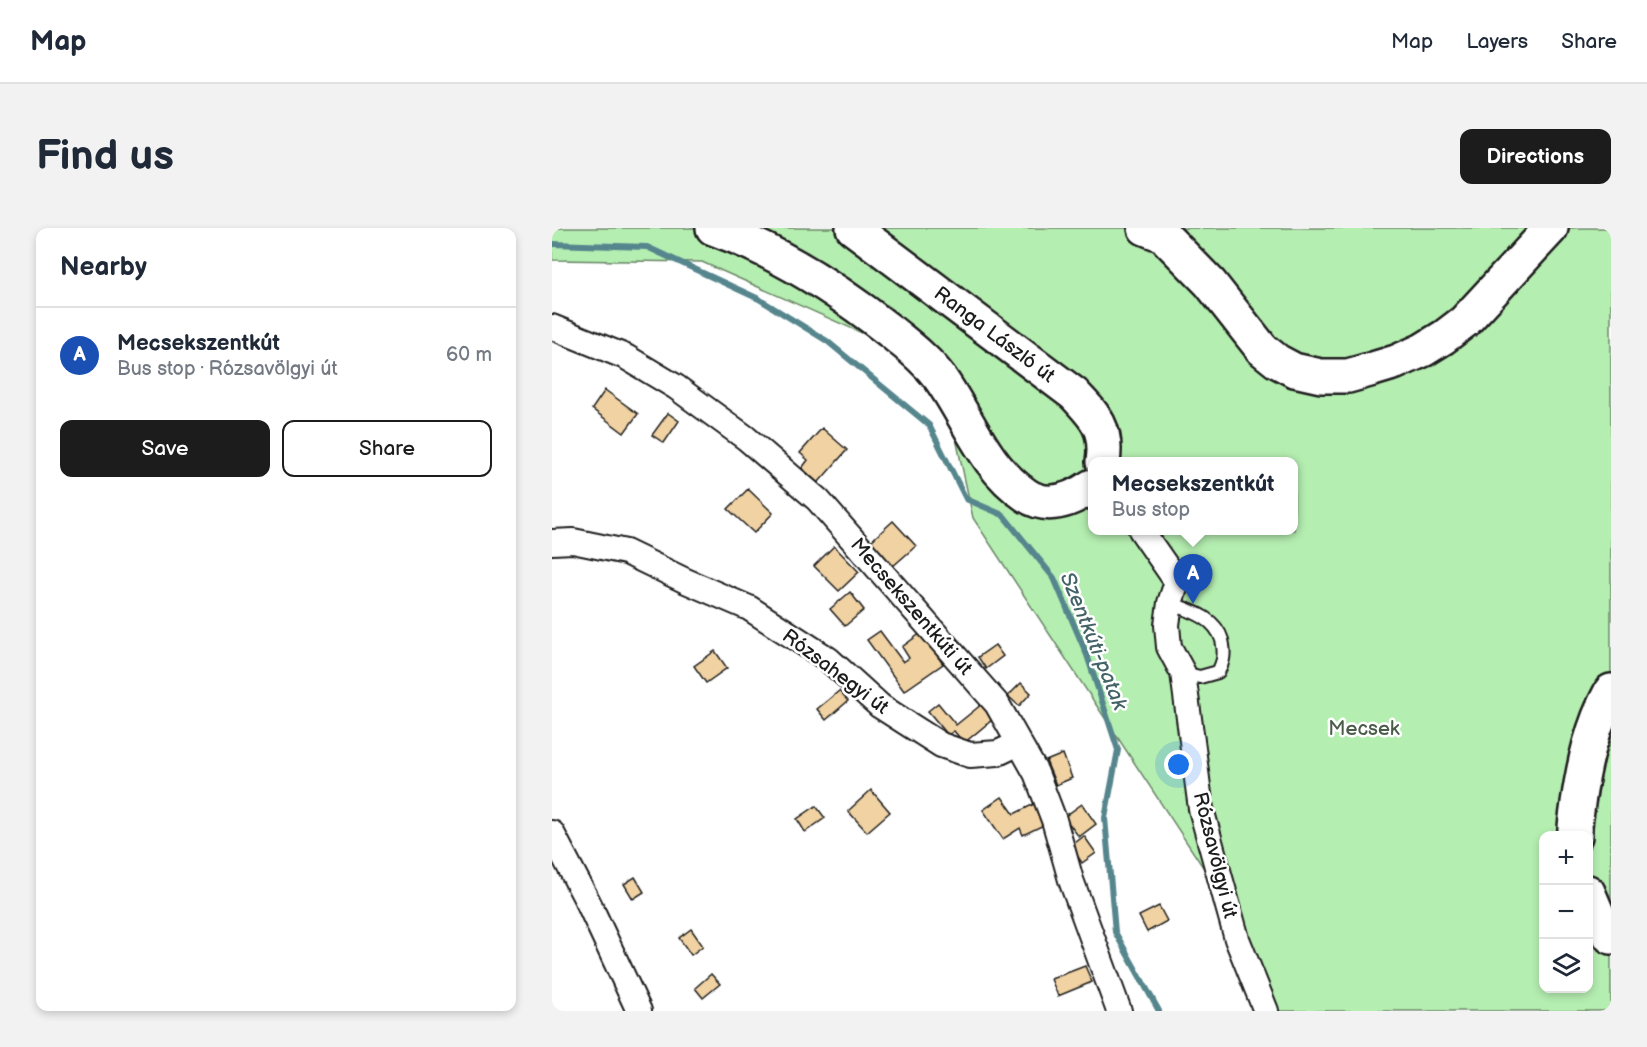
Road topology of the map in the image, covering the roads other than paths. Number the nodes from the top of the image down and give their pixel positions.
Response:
1 (713, 228) edge
2 (853, 228) edge
3 (1145, 228) edge
4 (1551, 228) edge
5 (552, 327) edge
6 (1103, 457) edge
7 (1088, 489) edge
8 (1144, 535) edge
9 (552, 542) edge
10 (1170, 603) junction
11 (1183, 673) junction
12 (1611, 691) edge
13 (1019, 743) junction
14 (1576, 831) edge
15 (552, 833) edge
16 (1593, 904) edge
17 (1611, 937) edge
18 (639, 1011) edge
19 (1119, 1011) edge
20 (1266, 1011) edge

1 - 7 main road
2 - 6 main road, Ranga László út
3 - 4 main road
5 - 13 street, Mecsekszentkúti út
8 - 10 street, Rózsavölgyi út
9 - 13 street, Rózsahegyi út
10 - 11 street, Rózsavölgyi út
10 - 11 lane
11 - 20 street, Rózsavölgyi út
12 - 14 main road
13 - 19 street, Mecsekszentkúti út
15 - 18 street
16 - 17 main road

